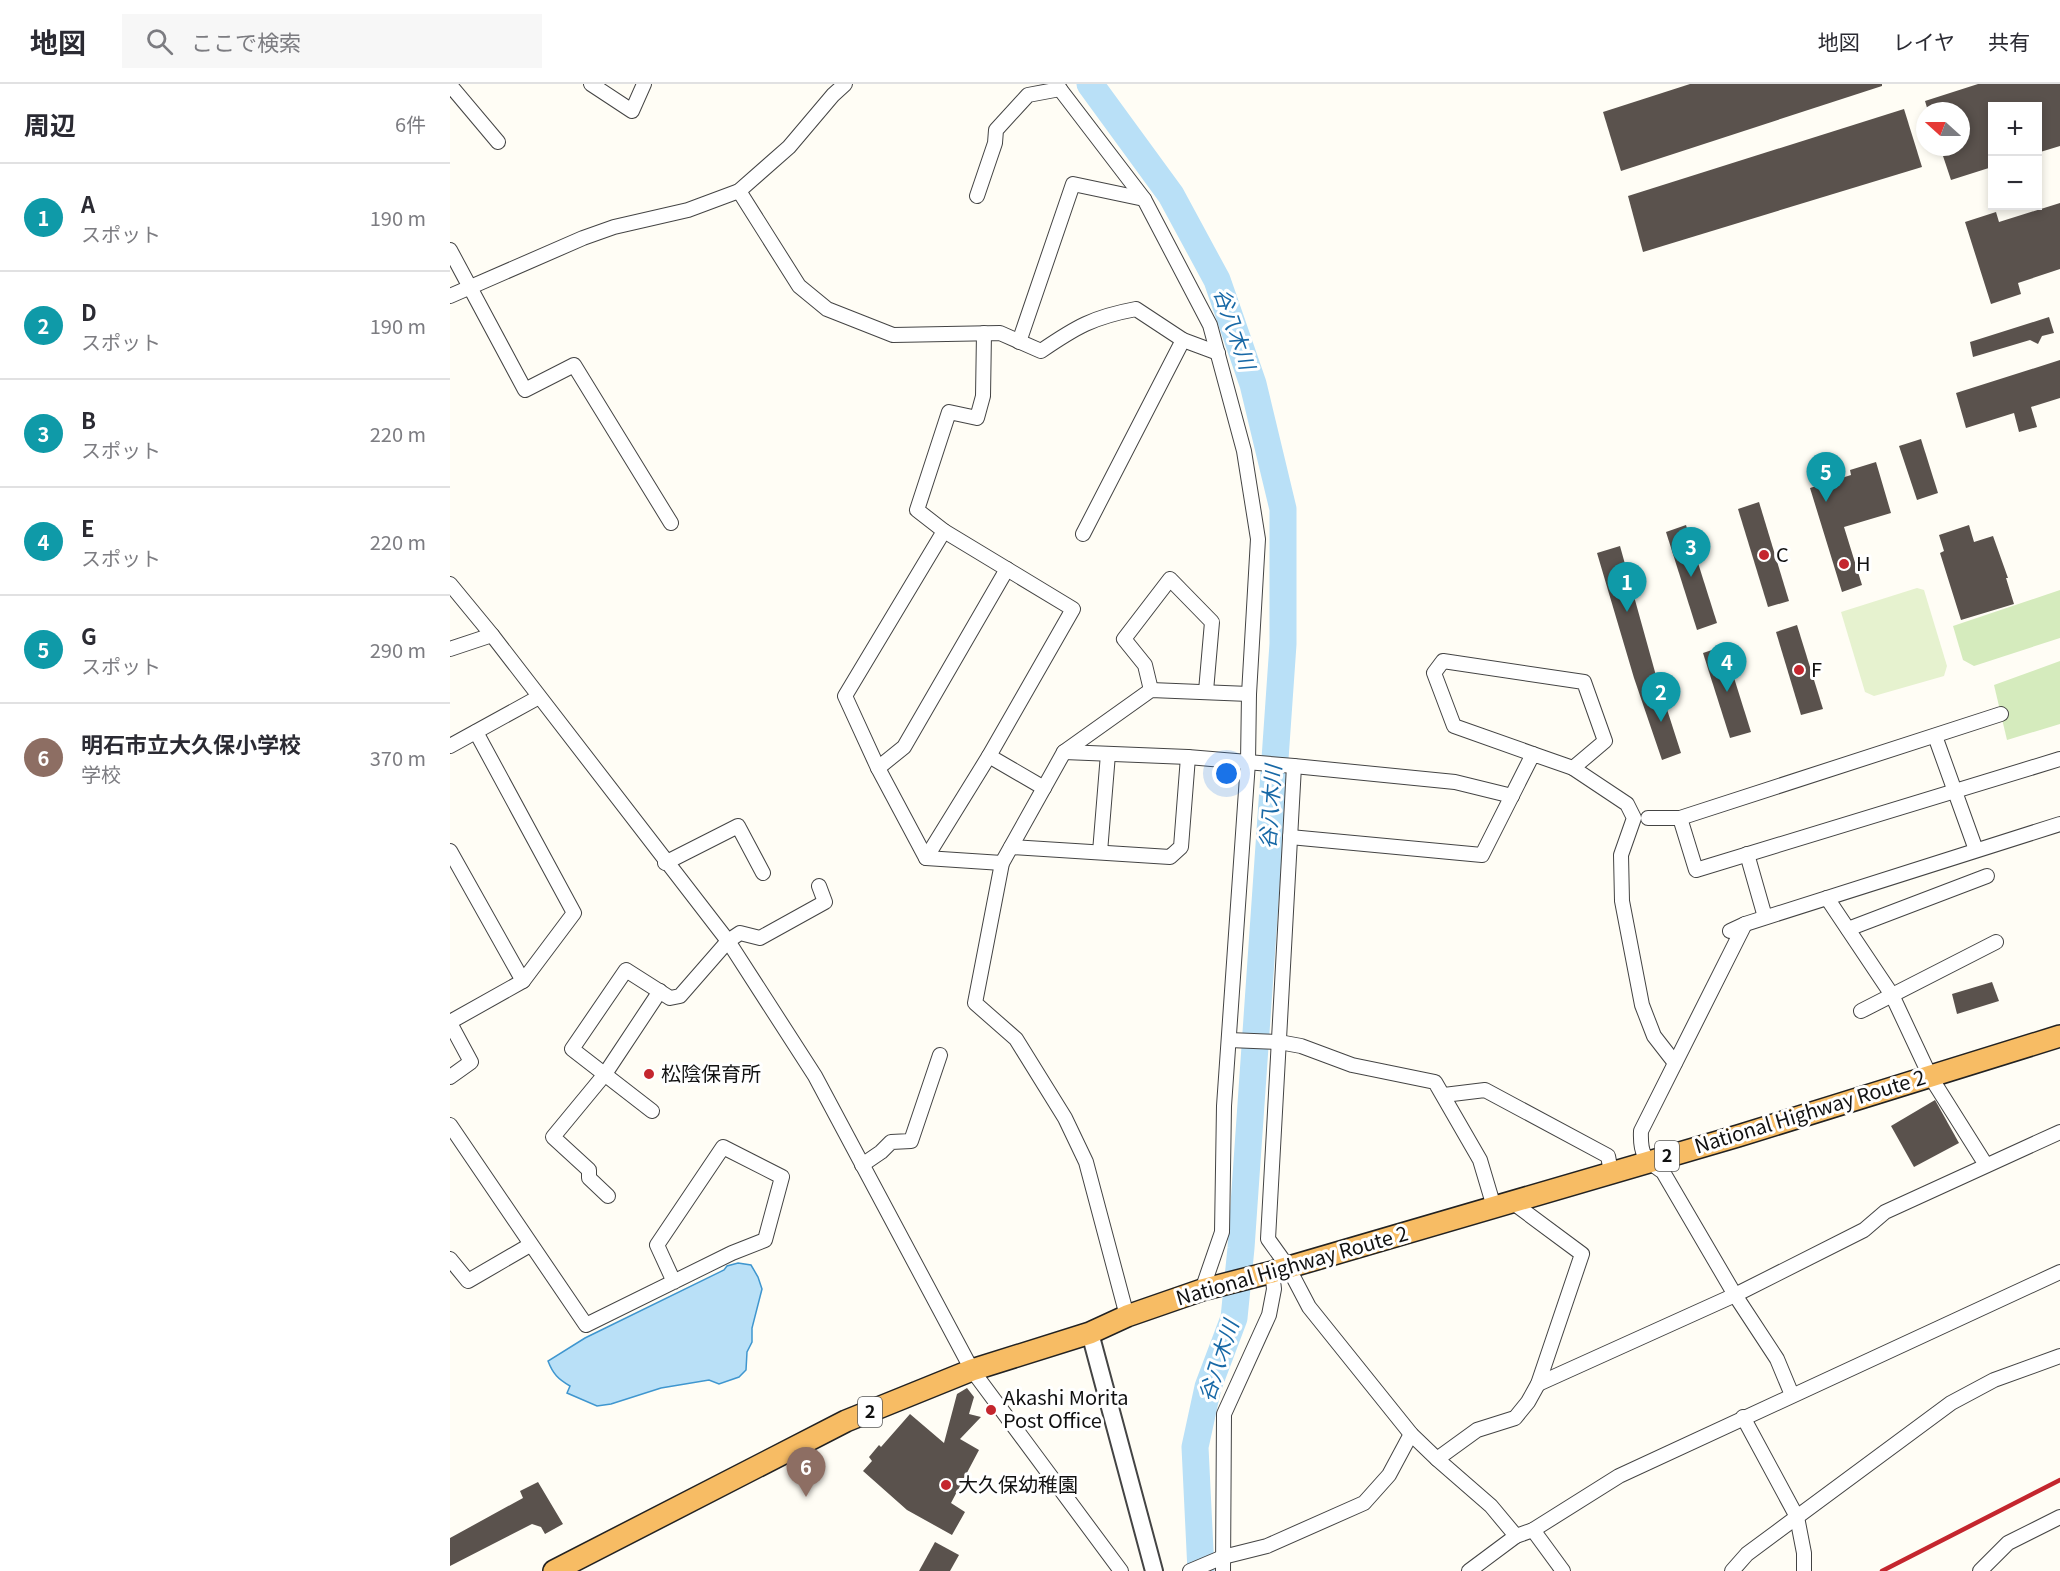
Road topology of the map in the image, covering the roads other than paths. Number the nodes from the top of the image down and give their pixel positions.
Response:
1 (591, 84) edge
2 (644, 84) edge
3 (845, 84) edge
4 (450, 85) edge
5 (1058, 87) edge
6 (498, 142) dead end
7 (739, 191) junction
8 (976, 196) dead end
9 (1144, 199) junction
10 (450, 250) edge
11 (471, 286) junction
12 (450, 296) edge
13 (984, 333) junction
14 (1183, 340) junction
15 (1019, 342) junction
16 (1218, 353) junction
17 (671, 523) dead end
18 (944, 531) junction
19 (1083, 534) dead end
20 (1007, 569) junction
21 (450, 584) edge
22 (492, 635) junction
23 (450, 649) edge
24 (1151, 690) junction
25 (1206, 691) junction
26 (1249, 694) junction
27 (539, 697) junction
28 (2001, 714) dead end
29 (476, 732) junction
30 (1935, 736) junction
31 (450, 746) edge
32 (1064, 752) junction
33 (1108, 754) junction
34 (1533, 754) junction
35 (988, 756) junction
36 (1188, 757) junction
37 (2060, 759) edge
38 (1248, 762) junction
39 (1294, 766) junction
40 (878, 768) junction
41 (1573, 768) junction
42 (1044, 788) junction
43 (1955, 792) junction
44 (1512, 796) junction
45 (1648, 818) dead end
46 (1680, 818) junction
47 (2060, 824) edge
48 (1290, 837) junction
49 (1011, 847) junction
50 (1976, 850) junction
51 (450, 851) edge
52 (1100, 852) junction
53 (1747, 854) junction
54 (926, 858) junction
55 (666, 862) junction
56 (1002, 863) junction
57 (763, 873) dead end
58 (1987, 876) dead end
59 (819, 886) dead end
60 (1827, 898) junction
61 (1766, 917) junction
62 (1745, 924) junction
63 (1848, 929) junction
64 (1730, 931) dead end
65 (728, 941) junction
66 (1995, 942) dead end
67 (523, 981) junction
68 (660, 991) junction
69 (1892, 995) junction
70 (1861, 1011) dead end
71 (450, 1023) edge
72 (2060, 1036) edge
73 (1229, 1040) junction
74 (1279, 1042) junction
75 (940, 1055) dead end
76 (1675, 1063) junction
77 (605, 1074) junction
78 (1930, 1076) junction
79 (450, 1077) edge
80 (1444, 1095) junction
81 (652, 1110) dead end
82 (450, 1125) edge
83 (2060, 1131) edge
84 (1647, 1161) junction
85 (862, 1165) junction
86 (1986, 1166) junction
87 (1611, 1172) junction
88 (608, 1196) dead end
89 (1503, 1205) junction
90 (530, 1245) junction
91 (450, 1259) edge
92 (1280, 1269) junction
93 (2060, 1272) edge
94 (674, 1282) junction
95 (1202, 1290) junction
96 (1735, 1295) junction
97 (1127, 1316) junction
98 (1090, 1333) junction
99 (2060, 1356) edge
100 (972, 1370) junction
101 (1538, 1384) junction
102 (1792, 1395) junction
103 (1743, 1417) junction
104 (1411, 1434) junction
105 (1437, 1459) junction
106 (1797, 1517) junction
107 (2060, 1517) edge
108 (1533, 1530) junction
109 (1516, 1536) junction
110 (1223, 1564) edge
111 (554, 1571) edge
112 (1121, 1571) edge
113 (1154, 1571) edge
114 (1190, 1571) edge
115 (1469, 1571) edge
116 (1563, 1571) edge
117 (1732, 1571) edge
118 (1804, 1571) edge
119 (1980, 1571) edge

1 - 2 street
3 - 7 street
4 - 6 street
5 - 8 street
5 - 9 street
7 - 11 street
7 - 13 street
9 - 15 street
9 - 16 street
10 - 11 street
11 - 12 street
11 - 17 street
13 - 15 street
13 - 18 street
14 - 15 street
14 - 16 street
14 - 19 street
16 - 26 street
18 - 20 street
18 - 40 street
20 - 35 street
20 - 40 street
21 - 22 street
22 - 23 street
22 - 27 street
24 - 25 street
24 - 25 street
24 - 32 street
25 - 26 street
26 - 38 street
27 - 29 street
27 - 55 street
28 - 30 street
29 - 31 street
29 - 67 street
30 - 43 street
30 - 46 street
32 - 33 street
32 - 42 street
33 - 36 street
33 - 52 street
34 - 41 street
34 - 41 street
34 - 44 street
35 - 42 street
35 - 54 street
36 - 38 street
36 - 52 street
37 - 43 street
38 - 39 street
38 - 73 street
39 - 44 street
39 - 48 street
40 - 54 street
41 - 76 street
42 - 49 street
43 - 50 street
43 - 53 street
44 - 48 street
45 - 46 street
46 - 53 street
47 - 50 street
48 - 74 street
49 - 52 street
49 - 56 street
50 - 60 street
51 - 67 street
53 - 61 street
54 - 56 street
55 - 57 street
55 - 65 street
56 - 97 street
58 - 63 street
59 - 65 street
60 - 61 street
60 - 63 street
61 - 62 street
62 - 64 street
62 - 76 street
63 - 69 street
65 - 68 street
65 - 85 street
66 - 69 street
67 - 71 street
68 - 77 street
68 - 77 street
69 - 70 street
69 - 78 street
71 - 79 street
72 - 78 highway, National Highway Route 2 / 2
73 - 74 street
73 - 95 street
74 - 80 street
74 - 92 street
75 - 85 street
76 - 84 street
77 - 81 street
77 - 88 street
78 - 84 highway, National Highway Route 2 / 2
78 - 86 street
80 - 87 street
80 - 89 street
82 - 90 street
83 - 86 street
84 - 87 highway, National Highway Route 2 / 2
84 - 96 street
85 - 100 street
86 - 96 street
87 - 89 highway, National Highway Route 2 / 2
89 - 92 highway, National Highway Route 2 / 2
89 - 101 street
90 - 91 street
90 - 94 street
92 - 95 highway, National Highway Route 2 / 2
92 - 104 street
92 - 110 street
93 - 102 street
94 - 94 street
95 - 97 highway, National Highway Route 2 / 2
96 - 101 street
96 - 102 street
97 - 98 highway, National Highway Route 2 / 2
98 - 100 highway, National Highway Route 2 / 2
98 - 113 street
99 - 106 street
100 - 111 highway, National Highway Route 2 / 2
100 - 112 street
101 - 105 street
102 - 103 street
103 - 106 street
103 - 108 street
104 - 105 street
104 - 110 street
105 - 109 street
106 - 117 street
106 - 118 street
107 - 119 street
108 - 109 street
108 - 116 street
109 - 115 street
110 - 114 street

